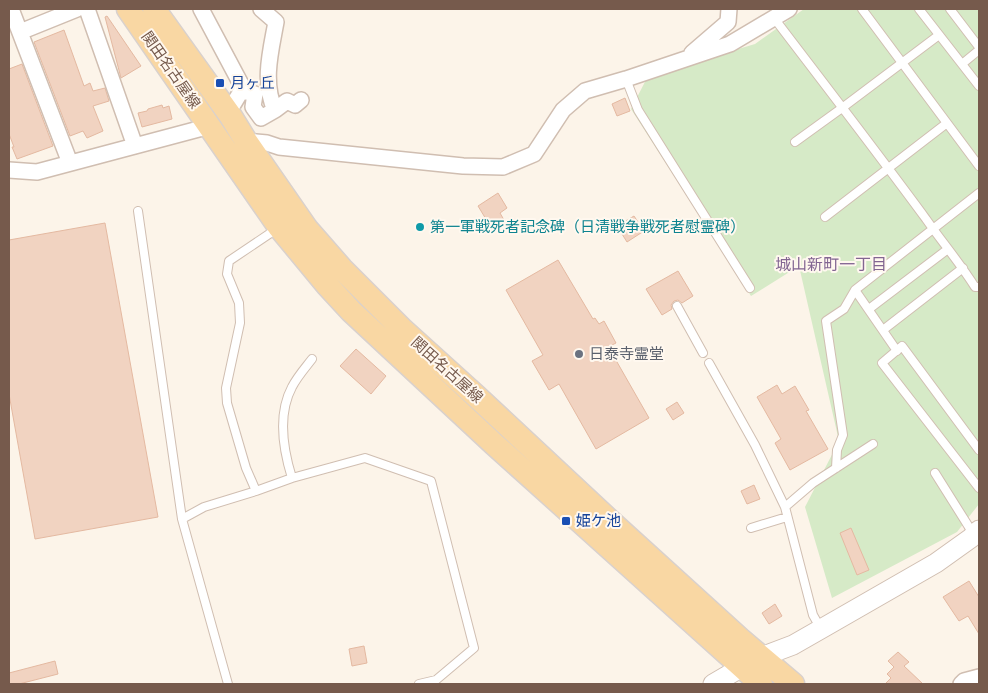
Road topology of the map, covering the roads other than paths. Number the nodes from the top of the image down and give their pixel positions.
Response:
1 (11, 9) edge
2 (77, 9) edge
3 (87, 9) edge
4 (128, 9) edge
5 (154, 9) edge
6 (201, 9) edge
7 (261, 9) edge
8 (729, 9) edge
9 (789, 9) edge
10 (862, 9) edge
11 (919, 9) edge
12 (950, 9) edge
13 (774, 18) junction
14 (20, 32) junction
15 (938, 35) junction
16 (979, 48) edge
17 (684, 60) junction
18 (902, 62) junction
19 (962, 64) junction
20 (626, 79) junction
21 (979, 86) edge
22 (241, 92) junction
23 (300, 100) dead end
24 (842, 108) junction
25 (275, 110) junction
26 (228, 113) junction
27 (947, 123) junction
28 (210, 126) junction
29 (246, 141) junction
30 (795, 142) dead end
31 (135, 146) junction
32 (70, 163) junction
33 (979, 166) edge
34 (888, 168) junction
35 (9, 170) edge
36 (979, 193) edge
37 (138, 211) dead end
38 (825, 217) dead end
39 (280, 227) junction
40 (933, 229) junction
41 (948, 249) junction
42 (963, 268) junction
43 (750, 288) dead end
44 (979, 288) edge
45 (855, 290) junction
46 (677, 306) dead end
47 (869, 309) junction
48 (882, 330) junction
49 (897, 351) junction
50 (703, 353) dead end
51 (312, 359) dead end
52 (709, 363) dead end
53 (873, 444) dead end
54 (979, 450) edge
55 (836, 468) junction
56 (935, 473) dead end
57 (292, 478) junction
58 (979, 488) edge
59 (256, 491) junction
60 (785, 507) junction
61 (787, 516) junction
62 (182, 519) junction
63 (751, 528) dead end
64 (977, 532) edge
65 (821, 629) junction
66 (751, 662) junction
67 (979, 677) edge
68 (228, 684) edge
69 (419, 684) edge
70 (713, 684) edge
71 (761, 684) edge
72 (793, 684) edge
73 (961, 684) edge

1 - 14 street
2 - 14 street
3 - 31 street
4 - 28 main road, 関田名古屋線
5 - 26 main road, 関田名古屋線
6 - 22 street
7 - 25 street
8 - 17 street
9 - 13 street
10 - 18 lane
11 - 15 lane
12 - 16 lane
13 - 17 street
13 - 24 lane
14 - 32 street
15 - 18 lane
15 - 19 lane
16 - 19 lane
17 - 20 street
18 - 24 lane
18 - 27 lane
19 - 21 lane
20 - 29 street
20 - 43 lane
22 - 25 street
22 - 26 street
23 - 25 street
24 - 30 lane
24 - 34 lane
26 - 29 main road, 関田名古屋線
27 - 33 lane
27 - 34 lane
28 - 31 street
28 - 39 main road, 関田名古屋線
29 - 66 main road, 関田名古屋線
31 - 32 street
32 - 35 street
34 - 38 lane
34 - 40 lane
36 - 40 lane
37 - 62 lane
39 - 59 lane
39 - 66 main road, 関田名古屋線
40 - 41 lane
40 - 45 lane
41 - 42 lane
41 - 47 lane
42 - 44 lane
42 - 48 lane
45 - 47 lane
45 - 55 lane
46 - 50 lane
47 - 48 lane
48 - 49 lane
49 - 54 lane
49 - 58 lane
51 - 57 lane
52 - 60 lane
53 - 55 lane
55 - 60 lane
56 - 64 lane
57 - 59 lane
57 - 69 lane
59 - 62 lane
60 - 61 lane
61 - 63 lane
61 - 65 lane
62 - 68 lane
64 - 65 street
65 - 66 street
66 - 70 street
66 - 71 main road, 関田名古屋線
66 - 72 main road, 関田名古屋線
67 - 73 street

